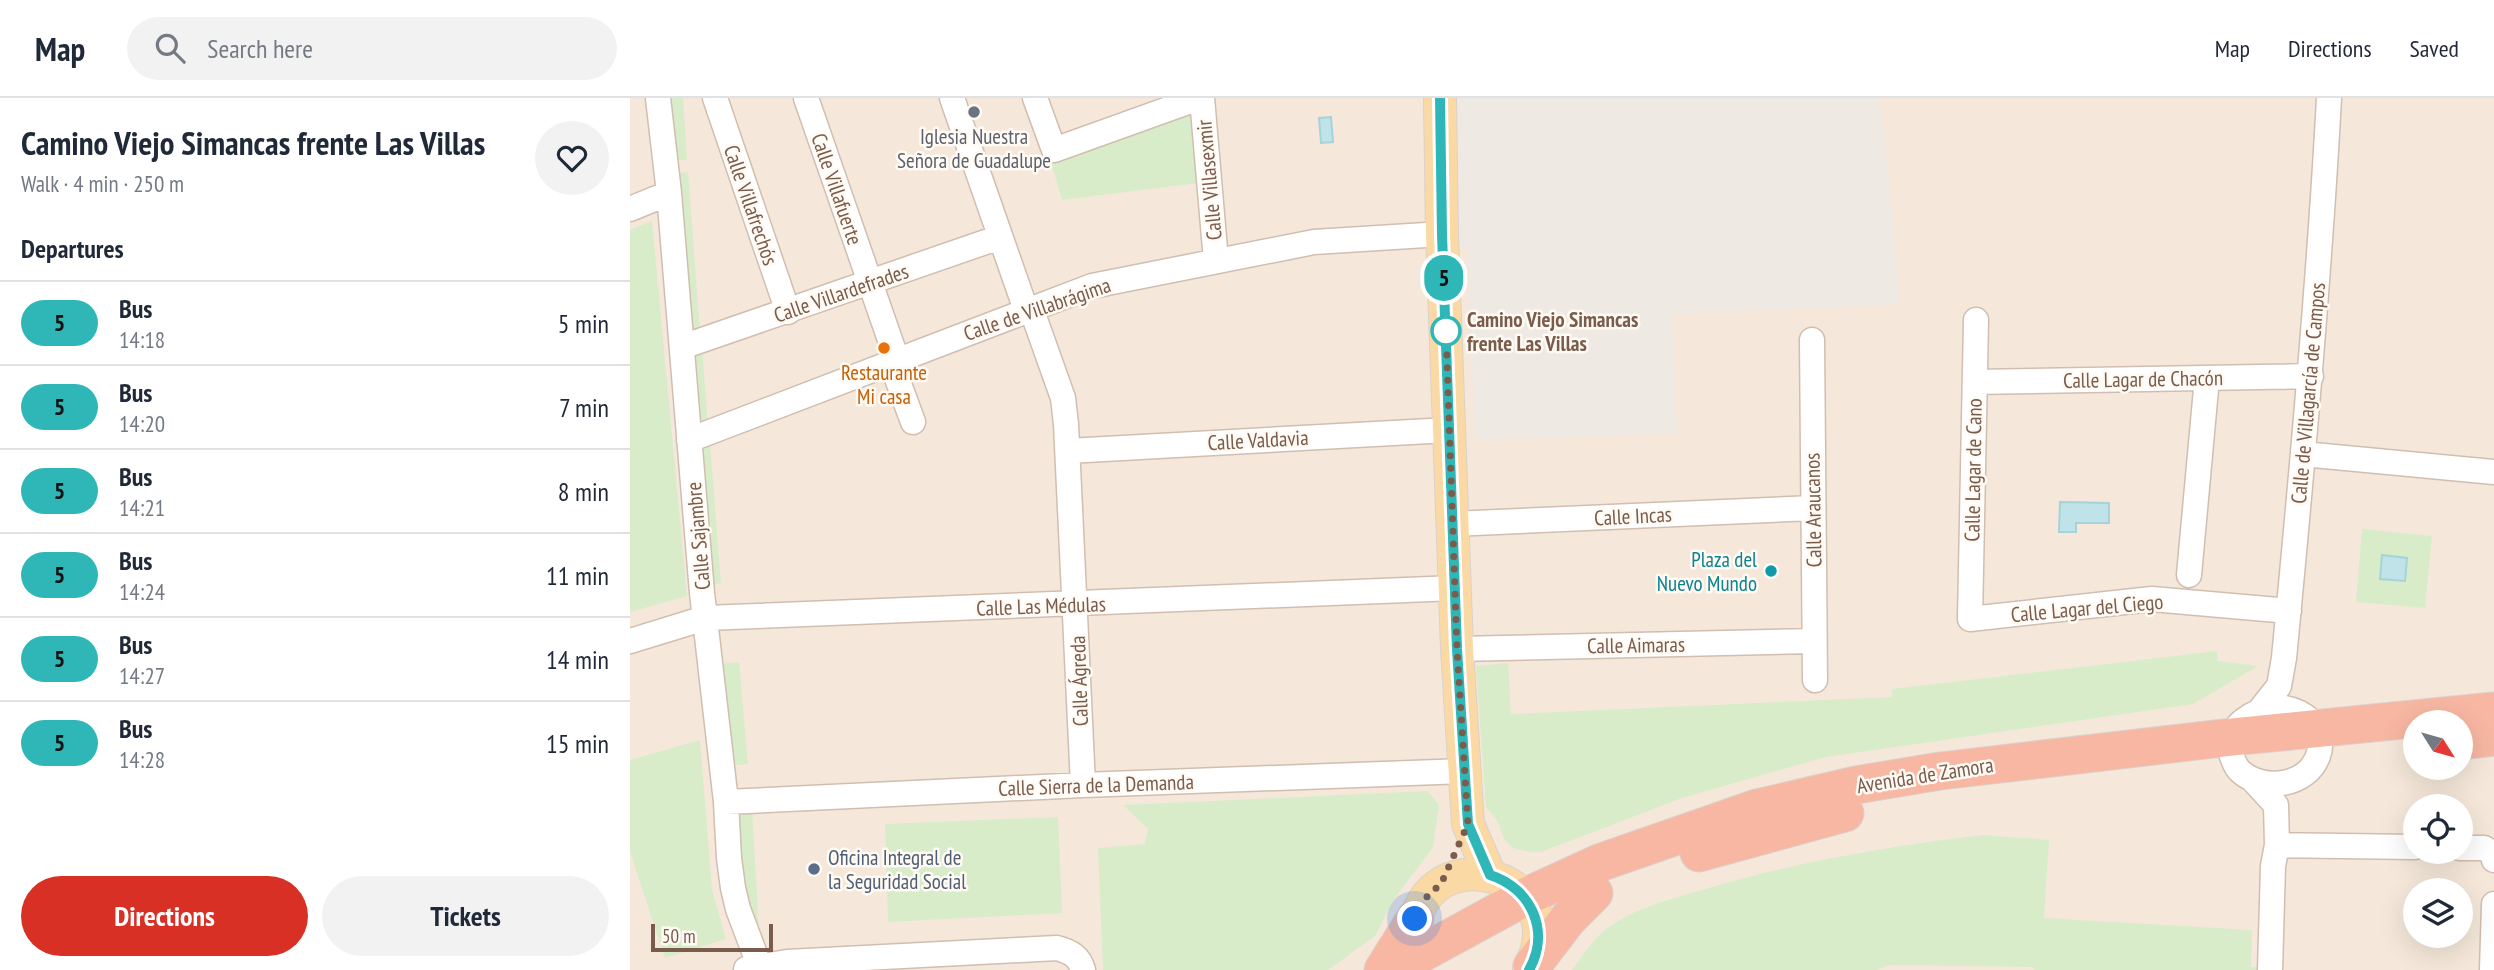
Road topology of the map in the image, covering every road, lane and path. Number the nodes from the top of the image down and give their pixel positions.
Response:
1 (658, 98) edge
2 (715, 98) edge
3 (806, 98) edge
4 (952, 98) edge
5 (1035, 98) edge
6 (1200, 98) edge
7 (1440, 98) edge
8 (2329, 98) edge
9 (668, 193) junction
10 (630, 209) edge
11 (1442, 234) junction
12 (1000, 237) junction
13 (1216, 261) junction
14 (870, 283) junction
15 (1029, 309) junction
16 (788, 312) junction
17 (1976, 320) dead end
18 (1812, 340) dead end
19 (681, 347) junction
20 (894, 361) junction
21 (2311, 376) junction
22 (2207, 378) junction
23 (1975, 382) junction
24 (913, 422) dead end
25 (1448, 430) junction
26 (690, 440) junction
27 (1068, 451) junction
28 (2303, 454) junction
29 (2494, 472) edge
30 (1813, 508) junction
31 (1452, 524) junction
32 (2189, 575) dead end
33 (1455, 588) junction
34 (1076, 605) junction
35 (2289, 611) junction
36 (705, 618) junction
37 (1970, 619) joint
38 (630, 641) edge
39 (1814, 641) junction
40 (1457, 649) junction
41 (1815, 680) dead end
42 (2279, 686) junction
43 (2260, 709) junction
44 (2478, 728) edge
45 (2311, 731) junction
46 (2403, 742) edge
47 (2239, 759) junction
48 (1465, 771) junction
49 (1083, 785) junction
50 (2281, 794) junction
51 (726, 802) junction
52 (1468, 824) junction
53 (2277, 845) junction
54 (2403, 847) edge
55 (1490, 875) junction
56 (1441, 884) junction
57 (1594, 893) junction
58 (2494, 904) edge
59 (1531, 908) junction
60 (1415, 919) junction
61 (1417, 966) edge
62 (1530, 968) edge
63 (755, 969) edge
64 (1083, 970) edge
65 (1382, 970) edge
66 (2270, 970) edge
67 (2493, 970) edge

1 - 9 street, Calle Sajambre
2 - 16 street, Calle Villafrechós
3 - 14 street, Calle Villafuerte
4 - 12 street, Calle Ágreda
5 - 6 street
6 - 13 street, Calle Villasexmir
7 - 11 main road
8 - 21 street, Calle de Villagarcía de Campos
9 - 10 street
9 - 19 street, Calle Sajambre
11 - 13 street, Calle de Villabrágima
11 - 25 main road
12 - 14 street, Calle Villardefrades
12 - 15 street, Calle Ágreda
13 - 15 street, Calle de Villabrágima
14 - 16 street, Calle Villardefrades
14 - 20 street, Calle Villafuerte
15 - 20 street, Calle de Villabrágima
15 - 27 street, Calle Ágreda
16 - 19 street, Calle Villardefrades
17 - 23 street, Calle Lagar de Cano
18 - 30 street, Calle Araucanos
19 - 26 street, Calle Sajambre
20 - 24 street, Calle Villafuerte
20 - 26 street, Calle de Villabrágima
21 - 22 street, Calle Lagar de Chacón
21 - 28 street, Calle de Villagarcía de Campos
22 - 23 street, Calle Lagar de Chacón
22 - 32 street
23 - 37 street, Calle Lagar de Cano
25 - 27 street, Calle Valdavia
25 - 31 main road
26 - 36 street, Calle Sajambre
27 - 34 street, Calle Ágreda
28 - 29 street
28 - 35 street, Calle de Villagarcía de Campos
30 - 31 street, Calle Incas
30 - 39 street, Calle Araucanos
31 - 33 main road
33 - 34 street, Calle Las Médulas
33 - 40 main road
34 - 36 street, Calle Las Médulas
34 - 49 street, Calle Ágreda
35 - 37 street, Calle Lagar del Ciego
35 - 42 street, Calle de Villagarcía de Campos
36 - 38 street, Calle Las Médulas
36 - 51 street, Calle Sajambre
39 - 40 street, Calle Aimaras
39 - 41 street, Calle Araucanos
40 - 48 main road
42 - 43 street
42 - 45 street
43 - 45 street
43 - 47 street
44 - 45 highway, Avenida de Zamora
45 - 46 highway, Avenida de Zamora
45 - 47 highway, Avenida de Zamora
45 - 50 street
47 - 50 street
47 - 57 highway, Avenida de Zamora
47 - 59 highway, Avenida de Zamora
48 - 49 street, Calle Sierra de la Demanda
48 - 52 main road
49 - 51 street, Calle Sierra de la Demanda
50 - 53 street
51 - 63 street, Calle Sajambre
52 - 55 main road
52 - 56 main road
53 - 54 street
53 - 66 street
55 - 56 main road
55 - 59 main road
56 - 60 main road
57 - 59 highway, Avenida de Zamora
57 - 62 highway
58 - 67 street
59 - 61 highway, Avenida de Zamora
59 - 62 main road
60 - 61 main road
60 - 65 highway
63 - 64 street

